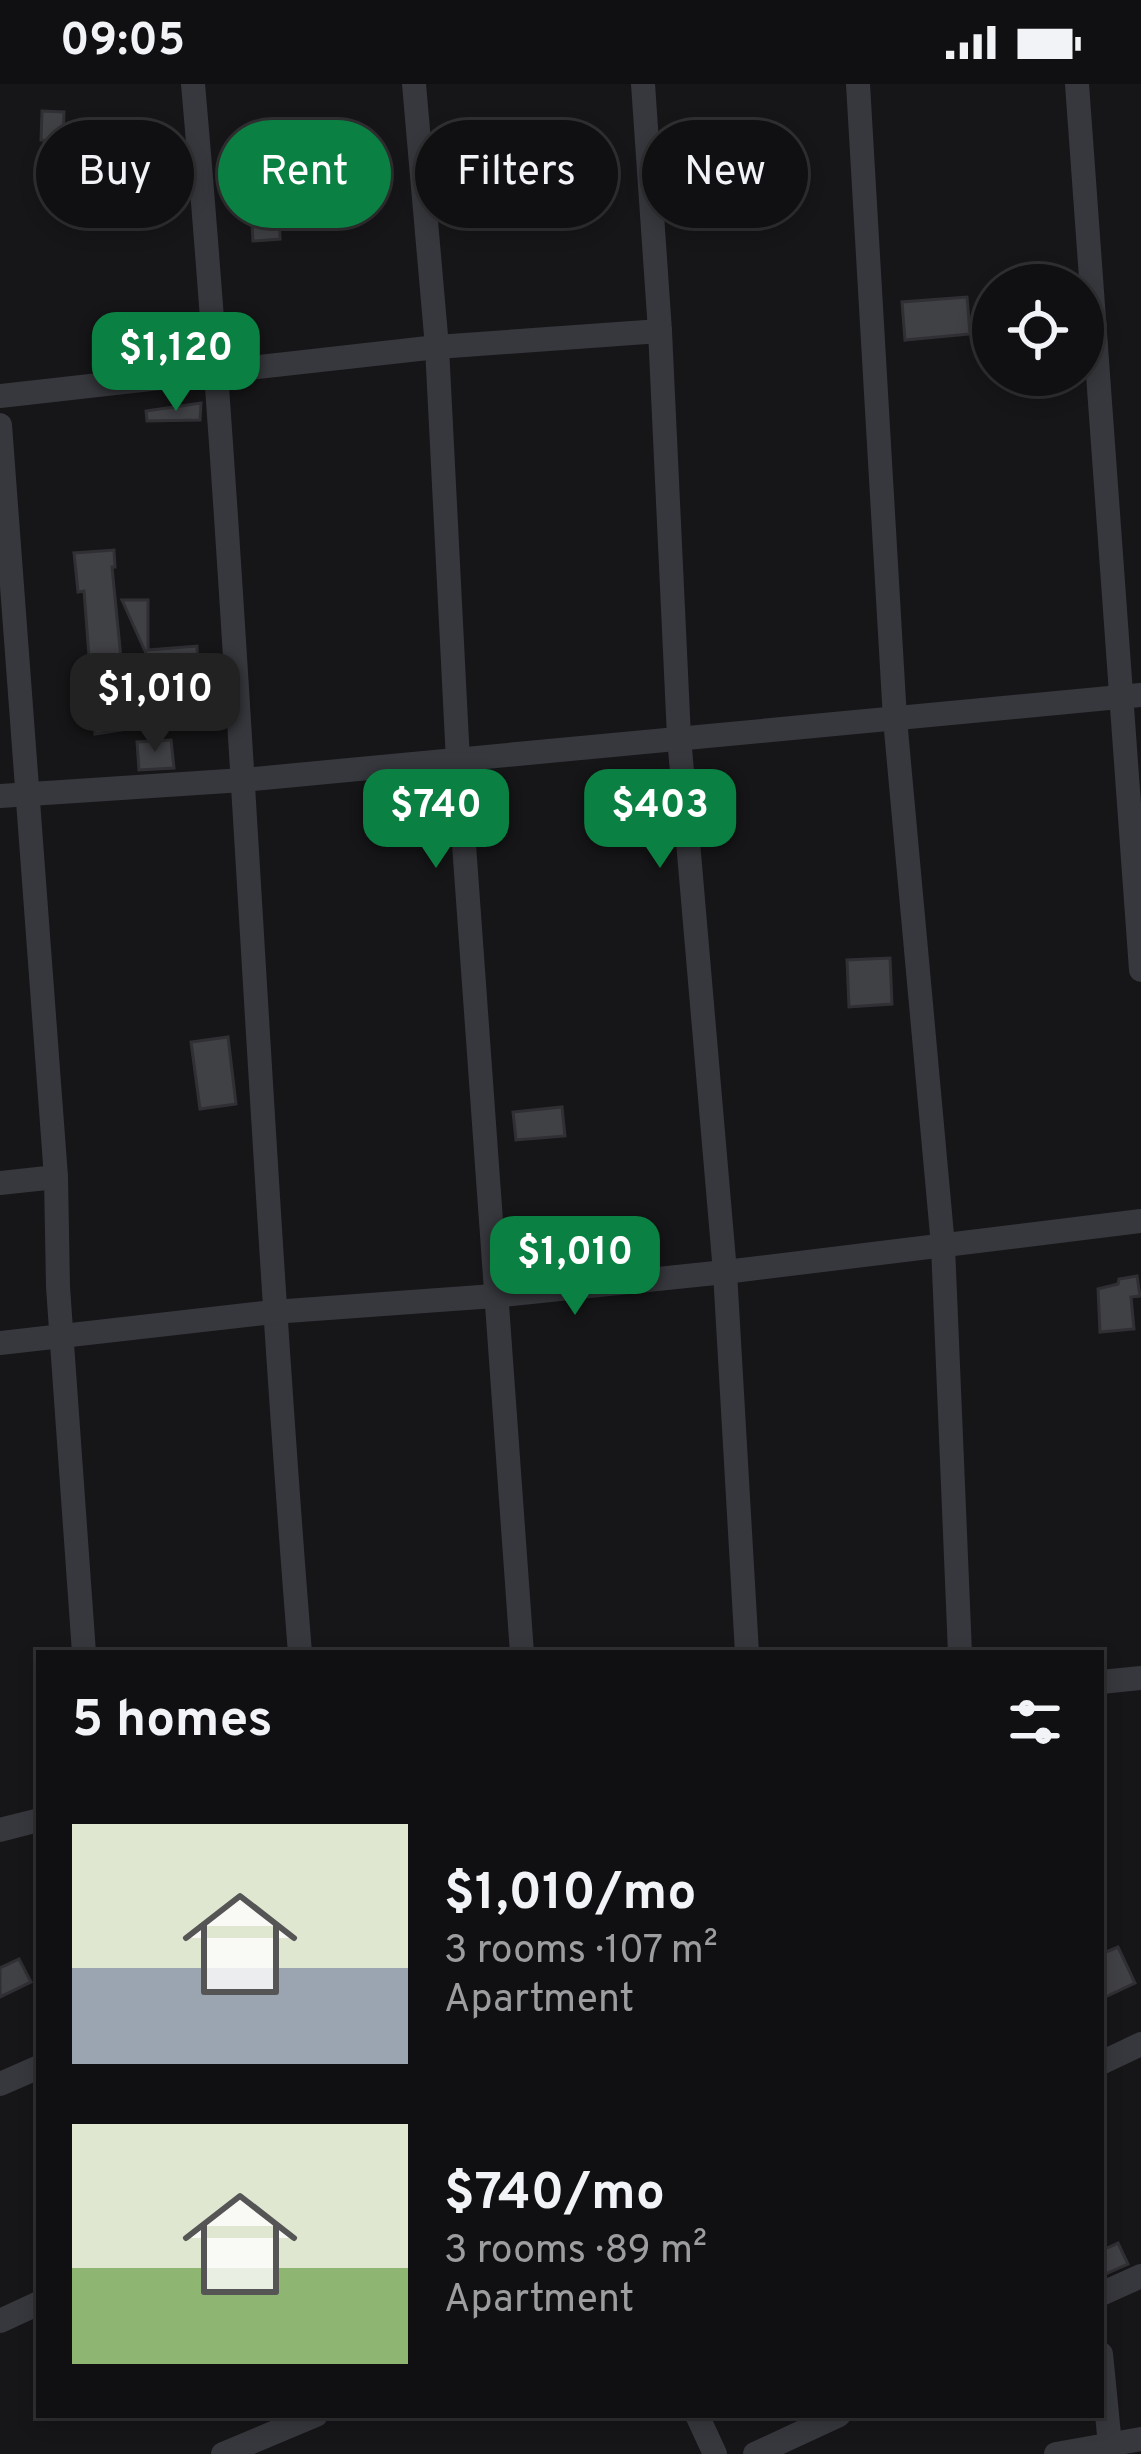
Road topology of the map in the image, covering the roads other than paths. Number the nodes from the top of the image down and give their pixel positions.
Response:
1 (194, 84) edge
2 (414, 84) edge
3 (643, 84) edge
4 (858, 84) edge
5 (1077, 84) edge
6 (660, 331) junction
7 (436, 347) junction
8 (219, 372) junction
9 (0, 396) edge
10 (0, 425) edge
11 (1130, 696) edge
12 (895, 718) junction
13 (679, 736) junction
14 (458, 761) junction
15 (243, 780) junction
16 (27, 793) junction
17 (0, 796) edge
18 (1141, 970) edge
19 (56, 1177) junction
20 (0, 1184) edge
21 (1141, 1221) edge
22 (943, 1246) junction
23 (725, 1272) junction
24 (494, 1296) junction
25 (273, 1312) junction
26 (63, 1336) junction
27 (0, 1343) edge
28 (84, 1650) edge
29 (300, 1650) edge
30 (522, 1650) edge
31 (747, 1650) edge
32 (960, 1650) edge
33 (1141, 1678) edge
34 (1104, 1682) edge
35 (36, 1821) edge
36 (0, 1830) edge
37 (1141, 2044) edge
38 (1104, 2062) edge
39 (36, 2068) edge
40 (0, 2084) edge
41 (1141, 2276) edge
42 (1104, 2293) edge
43 (36, 2304) edge
44 (0, 2320) edge
45 (1104, 2384) edge
46 (307, 2418) edge
47 (698, 2418) edge
48 (833, 2418) edge
49 (256, 2436) edge
50 (1141, 2439) edge
51 (1110, 2445) junction
52 (223, 2454) edge
53 (715, 2454) edge
54 (755, 2454) edge
55 (1056, 2454) edge

1 - 8 street
2 - 7 street
3 - 6 street
4 - 12 street
5 - 11 street
6 - 7 street
6 - 13 street
7 - 8 street
7 - 14 street
8 - 9 street
8 - 15 street
10 - 16 street
11 - 12 street
11 - 18 street
12 - 13 street
12 - 22 street
13 - 14 street
13 - 23 street
14 - 15 street
14 - 24 street
15 - 16 street
15 - 25 street
16 - 17 street
16 - 19 street
19 - 20 street
19 - 26 street
21 - 22 street
22 - 23 street
22 - 32 street
23 - 24 street
23 - 31 street
24 - 25 street
24 - 30 street
25 - 26 street
25 - 29 street
26 - 27 street
26 - 28 street
33 - 34 street
35 - 36 street
37 - 38 street
39 - 40 street
41 - 42 street
43 - 44 street
45 - 51 street
46 - 49 street
47 - 53 street
48 - 54 street
49 - 52 street
50 - 51 street
51 - 55 street

